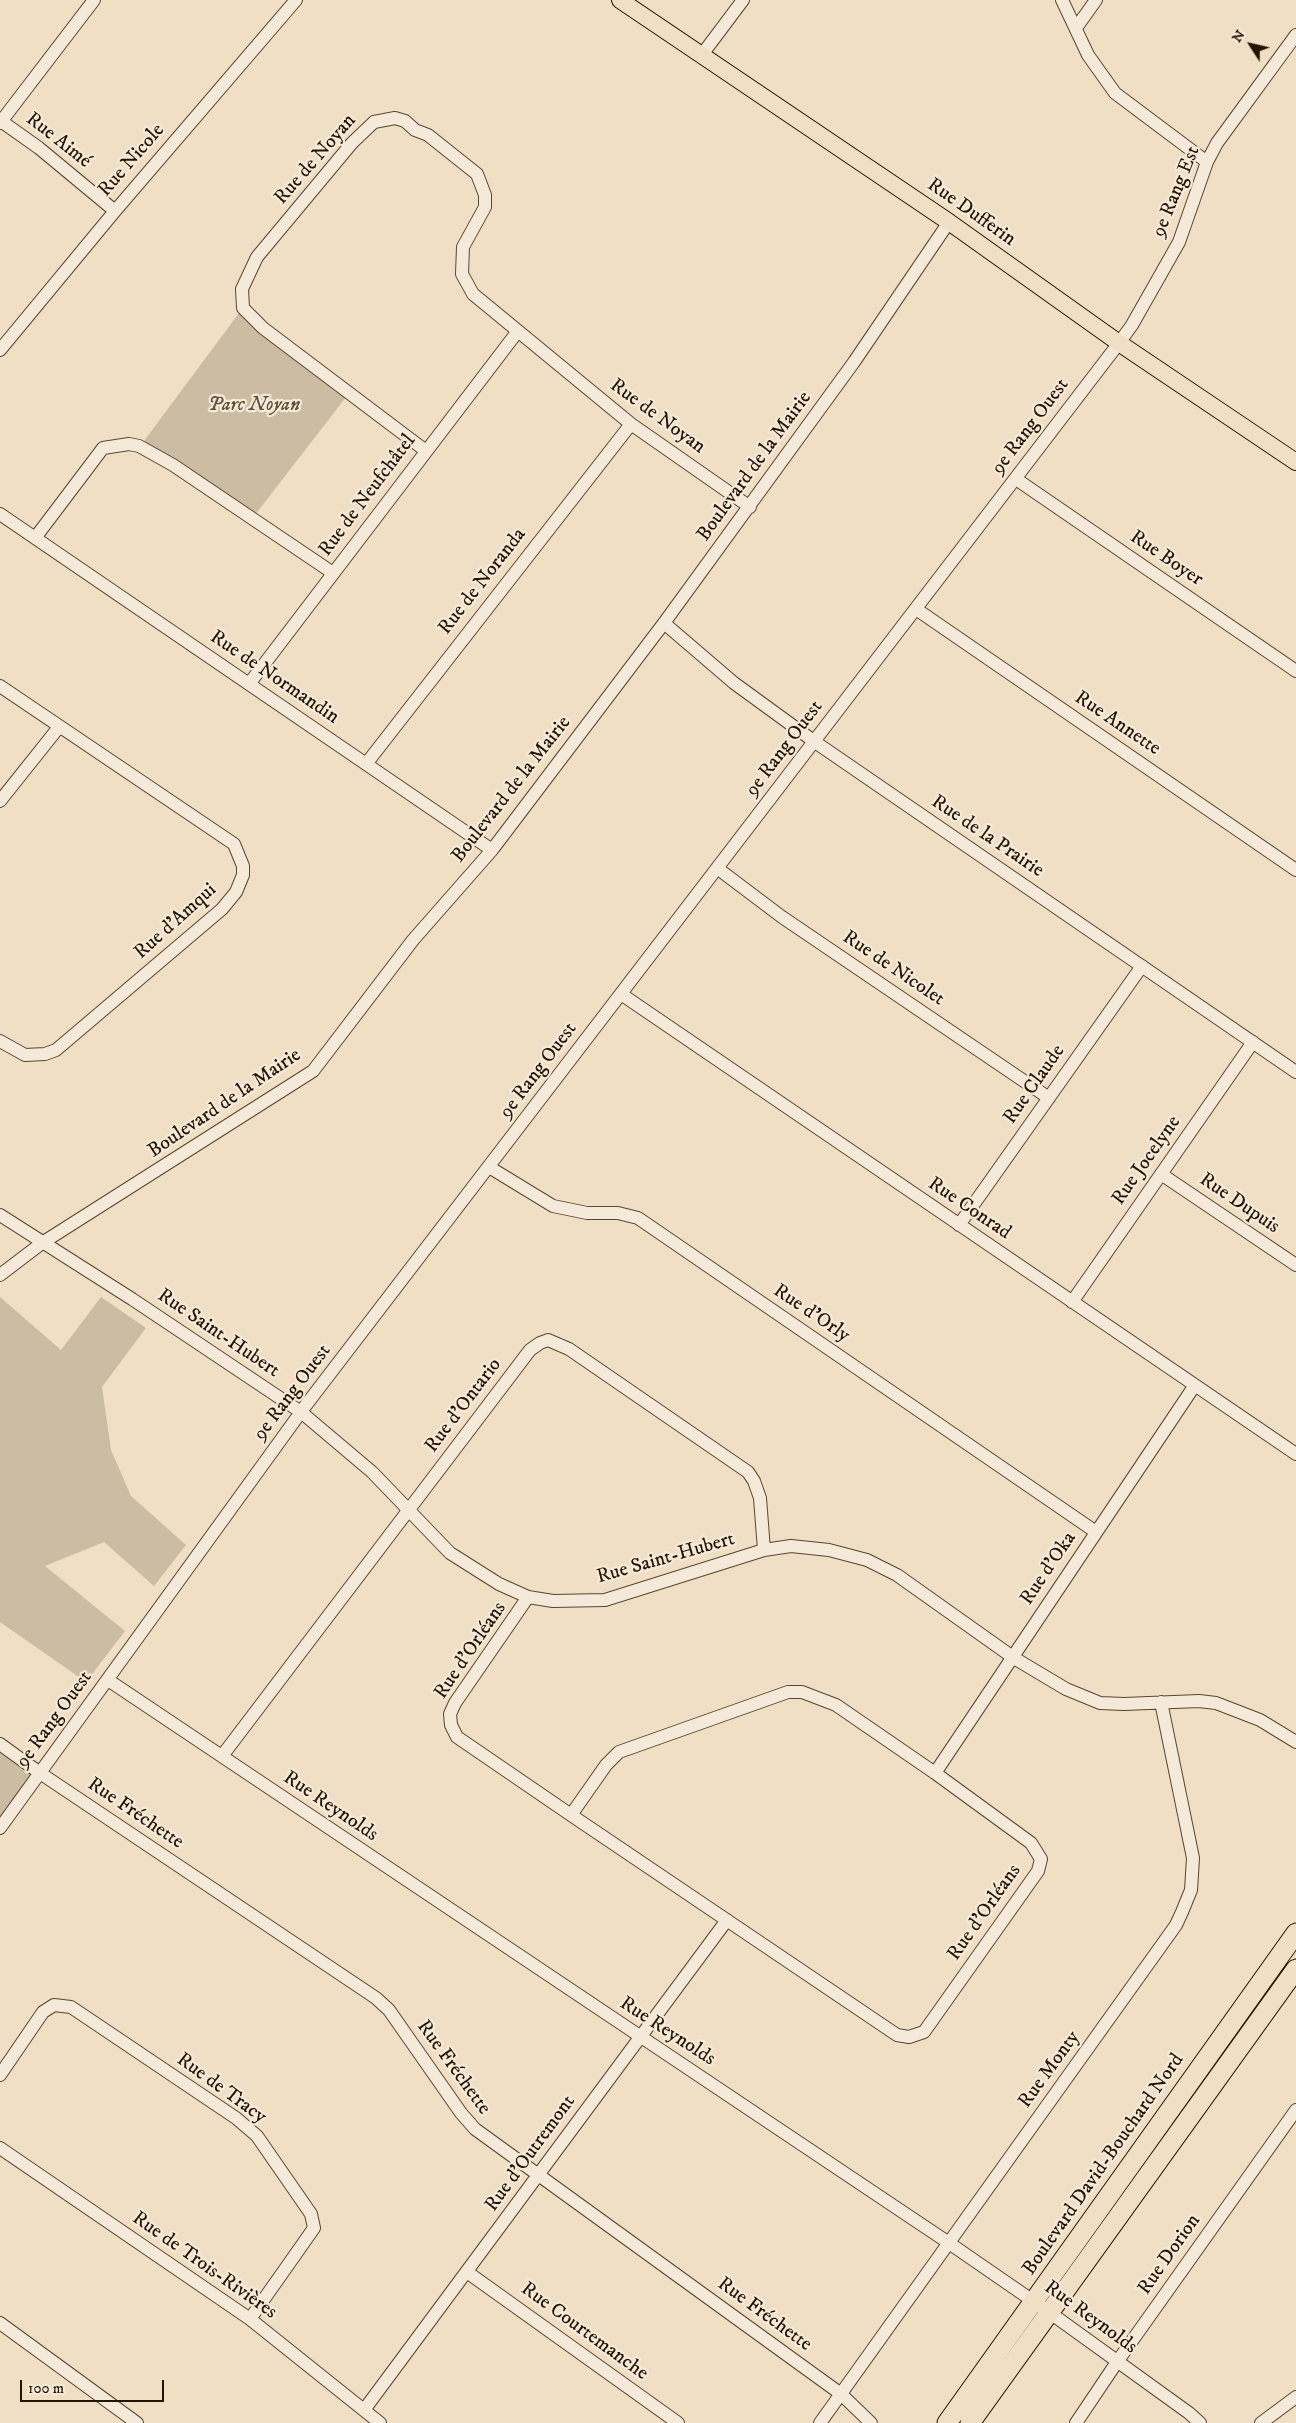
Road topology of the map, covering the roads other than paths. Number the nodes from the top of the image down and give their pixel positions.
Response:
1 (94, 0) edge
2 (296, 0) edge
3 (620, 0) edge
4 (743, 0) edge
5 (1062, 0) edge
6 (1096, 0) edge
7 (1076, 28) junction
8 (1296, 34) edge
9 (701, 56) junction
10 (1, 122) edge
11 (1207, 162) junction
12 (115, 211) junction
13 (949, 222) junction
14 (518, 331) junction
15 (1119, 343) junction
16 (0, 350) edge
17 (631, 424) junction
18 (426, 451) junction
19 (1296, 462) edge
20 (1016, 479) junction
21 (750, 506) junction
22 (0, 514) edge
23 (35, 538) junction
24 (334, 573) junction
25 (916, 609) junction
26 (664, 622) junction
27 (1296, 671) edge
28 (249, 684) junction
29 (0, 686) edge
30 (59, 727) junction
31 (814, 742) junction
32 (366, 764) junction
33 (0, 801) edge
34 (492, 850) junction
35 (717, 868) junction
36 (1296, 870) edge
37 (1142, 966) junction
38 (621, 994) junction
39 (0, 1041) edge
40 (1253, 1042) junction
41 (1296, 1072) edge
42 (1048, 1098) junction
43 (489, 1167) junction
44 (1161, 1174) junction
45 (0, 1215) edge
46 (959, 1225) junction
47 (42, 1243) junction
48 (1296, 1265) edge
49 (0, 1275) edge
50 (1072, 1302) junction
51 (1195, 1385) junction
52 (301, 1412) junction
53 (1296, 1454) edge
54 (409, 1511) junction
55 (1096, 1532) junction
56 (764, 1550) junction
57 (528, 1597) junction
58 (1014, 1658) junction
59 (108, 1680) junction
60 (1161, 1702) junction
61 (1296, 1742) edge
62 (0, 1744) edge
63 (222, 1756) junction
64 (40, 1773) junction
65 (935, 1773) junction
66 (571, 1815) junction
67 (0, 1828) edge
68 (727, 1920) junction
69 (1296, 1932) edge
70 (1296, 1969) edge
71 (640, 2038) junction
72 (0, 2075) edge
73 (1296, 2110) edge
74 (0, 2148) edge
75 (539, 2174) junction
76 (949, 2243) junction
77 (467, 2272) junction
78 (1042, 2307) junction
79 (250, 2319) junction
80 (0, 2323) edge
81 (1117, 2362) junction
82 (841, 2394) junction
83 (1296, 2396) edge
84 (364, 2410) junction
85 (137, 2423) edge
86 (380, 2423) edge
87 (678, 2423) edge
88 (820, 2423) edge
89 (871, 2423) edge
90 (947, 2423) edge
91 (970, 2423) edge
92 (1076, 2423) edge
93 (1200, 2423) edge
94 (1261, 2423) edge

1 - 10 street
2 - 12 street, Rue Nicole
3 - 9 main road, Rue Dufferin
4 - 9 street
5 - 7 street
6 - 7 street
7 - 11 street
8 - 11 street, 9e Rang Est
9 - 13 main road, Rue Dufferin
10 - 12 street, Rue Aimé
11 - 15 street, 9e Rang Est
12 - 16 street, Rue Nicole
13 - 15 main road, Rue Dufferin
13 - 21 street, Boulevard de la Mairie
14 - 17 street, Rue de Noyan
14 - 18 street, Rue de Neufchâtel
14 - 18 street, Rue de Noyan
15 - 19 main road, Rue Dufferin
15 - 20 street, 9e Rang Ouest
17 - 21 street, Rue de Noyan
17 - 32 street, Rue de Noranda
18 - 24 street, Rue de Neufchâtel
20 - 25 street, 9e Rang Ouest
20 - 27 street, Rue Boyer
21 - 26 street, Boulevard de la Mairie
22 - 23 street, Rue de Normandin
23 - 24 street
23 - 28 street, Rue de Normandin
24 - 28 street, Rue de Neufchâtel
25 - 31 street, 9e Rang Ouest
25 - 36 street, Rue Annette
26 - 31 street, Rue de la Prairie
26 - 34 street, Boulevard de la Mairie
28 - 32 street, Rue de Normandin
29 - 30 street, Rue d'Amqui
30 - 33 street
30 - 39 street, Rue d'Amqui
31 - 35 street, 9e Rang Ouest
31 - 37 street, Rue de la Prairie
32 - 34 street, Rue de Normandin
34 - 47 street, Boulevard de la Mairie
35 - 38 street, 9e Rang Ouest
35 - 42 street, Rue de Nicolet
37 - 40 street, Rue de la Prairie
37 - 42 street, Rue Claude
38 - 43 street, 9e Rang Ouest
38 - 46 street, Rue Conrad
40 - 41 street, Rue de la Prairie
40 - 44 street, Rue Jocelyne
42 - 46 street, Rue Claude
43 - 52 street, 9e Rang Ouest
43 - 55 street, Rue d'Orly
44 - 48 street, Rue Dupuis
44 - 50 street, Rue Jocelyne
45 - 47 street, Rue Saint-Hubert
46 - 50 street, Rue Conrad
47 - 49 street, Boulevard de la Mairie
47 - 52 street, Rue Saint-Hubert
50 - 51 street, Rue Conrad
51 - 53 street, Rue Conrad
51 - 55 street, Rue d'Oka
52 - 54 street, Rue Saint-Hubert
52 - 59 street, 9e Rang Ouest
54 - 56 street, Rue d'Ontario
54 - 57 street, Rue Saint-Hubert
54 - 63 street, Rue d'Ontario
55 - 58 street, Rue d'Oka
56 - 57 street, Rue Saint-Hubert
56 - 58 street, Rue Saint-Hubert
57 - 66 street, Rue d'Orléans
58 - 60 street, Rue Saint-Hubert
58 - 65 street, Rue d'Oka
59 - 63 street, Rue Reynolds
59 - 64 street, 9e Rang Ouest
60 - 61 street, Rue Saint-Hubert
60 - 76 street, Rue Monty
62 - 64 street, Rue Fréchette
63 - 71 street, Rue Reynolds
64 - 67 street, 9e Rang Ouest
64 - 75 street, Rue Fréchette
65 - 66 street, Rue d'Orléans
65 - 68 street, Rue d'Orléans
66 - 68 street, Rue d'Orléans
68 - 71 street, Rue d'Outremont
69 - 78 highway, Boulevard David-Bouchard Nord
70 - 78 highway, Boulevard David-Bouchard Nord
71 - 75 street, Rue d'Outremont
71 - 76 street, Rue Reynolds
72 - 79 street, Rue de Tracy
73 - 81 street, Rue Dorion
74 - 79 street, Rue de Trois-Rivières
75 - 77 street, Rue d'Outremont
75 - 82 street, Rue Fréchette
76 - 78 street, Rue Reynolds
76 - 82 street, Rue Monty
77 - 84 street, Rue d'Outremont
77 - 87 street, Rue Courtemanche
78 - 81 street, Rue Reynolds
78 - 90 highway, Boulevard David-Bouchard Nord
78 - 91 highway, Boulevard David-Bouchard Nord
79 - 84 street, Rue de Trois-Rivières
80 - 85 street
81 - 92 street, Rue Dorion
81 - 93 street, Rue Reynolds
82 - 88 street, Rue Monty
82 - 89 street, Rue Fréchette
83 - 94 street
84 - 86 street, Rue de Trois-Rivières

